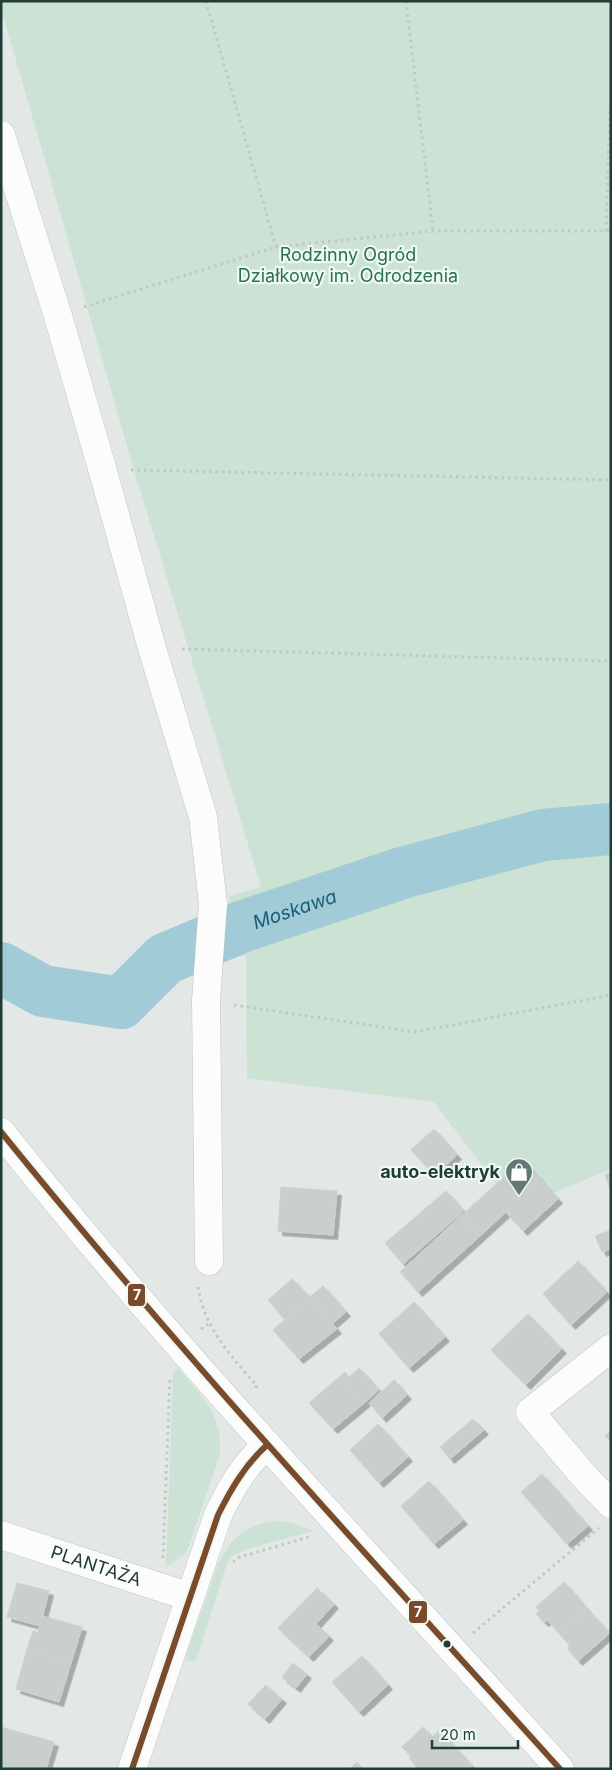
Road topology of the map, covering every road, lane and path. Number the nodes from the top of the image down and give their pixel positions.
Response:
1 (206, 1) edge
2 (406, 1) edge
3 (611, 79) edge
4 (1, 135) edge
5 (433, 231) junction
6 (606, 231) junction
7 (611, 231) edge
8 (276, 248) junction
9 (58, 316) junction
10 (102, 468) junction
11 (611, 480) edge
12 (152, 648) junction
13 (611, 661) edge
14 (206, 990) junction
15 (611, 995) edge
16 (1, 1132) edge
17 (209, 1261) dead end
18 (208, 1324) dead end
19 (611, 1348) edge
20 (170, 1370) dead end
21 (257, 1386) dead end
22 (267, 1445) junction
23 (607, 1514) edge
24 (1, 1535) edge
25 (314, 1535) dead end
26 (162, 1562) dead end
27 (231, 1565) dead end
28 (190, 1597) junction
29 (453, 1649) junction
30 (132, 1769) edge
31 (560, 1769) edge

1 - 8 path
2 - 5 path
3 - 6 path
4 - 9 street
5 - 6 path
5 - 8 path
6 - 7 path
8 - 9 path
9 - 10 street
10 - 11 path
10 - 12 street
12 - 13 path
12 - 14 street
14 - 15 path
14 - 17 street
16 - 22 street
18 - 21 path
19 - 23 street
20 - 26 path
22 - 28 street
22 - 29 street
23 - 29 path
24 - 28 street, PLANTAŻA
25 - 27 path
28 - 30 street
29 - 31 street

